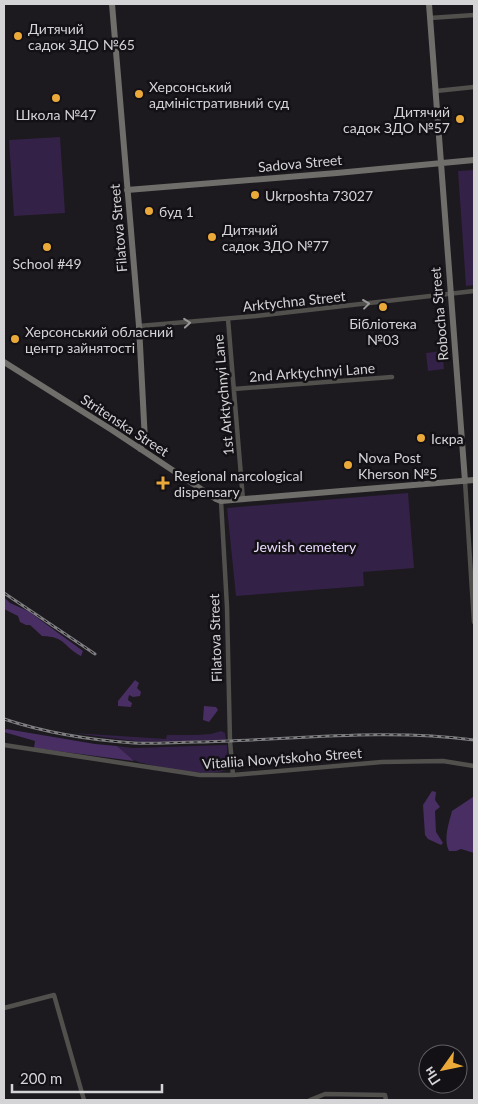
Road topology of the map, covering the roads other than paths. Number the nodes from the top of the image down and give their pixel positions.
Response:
1 (112, 4) edge
2 (429, 4) edge
3 (474, 15) edge
4 (430, 18) junction
5 (474, 87) edge
6 (436, 91) junction
7 (474, 160) edge
8 (440, 163) junction
9 (127, 190) junction
10 (474, 291) edge
11 (450, 293) junction
12 (228, 319) junction
13 (139, 326) junction
14 (4, 362) edge
15 (392, 377) dead end
16 (234, 389) junction
17 (140, 449) junction
18 (474, 480) edge
19 (465, 481) junction
20 (243, 500) junction
21 (221, 501) junction
22 (474, 622) edge
23 (4, 745) edge
24 (474, 766) edge
25 (233, 774) junction
26 (4, 1008) edge
27 (84, 1100) edge
28 (310, 1100) edge
29 (386, 1100) edge

1 - 9 street, Filatova Street
2 - 4 street, Robocha Street
3 - 4 street
4 - 6 street, Robocha Street
5 - 6 street
6 - 8 street, Robocha Street
7 - 8 street, Sadova Street
8 - 9 street, Sadova Street
8 - 11 street, Robocha Street
9 - 13 street, Filatova Street
10 - 11 street, Arktychna Street
12 -> 11 street, Arktychna Street
11 - 19 street, Robocha Street
13 -> 12 street, Arktychna Street
12 - 16 street, 1st Arktychnyi Lane
13 - 17 street, Filatova Street
14 - 17 street, Stritenska Street
15 - 16 street, 2nd Arktychnyi Lane
16 - 20 street, 1st Arktychnyi Lane
17 - 21 street, Stritenska Street
18 - 19 street
19 - 20 street
19 - 22 street, Robocha Street
20 - 21 street
21 - 25 street, Filatova Street
23 - 25 street, Vitaliia Novytskoho Street
24 - 25 street, Vitaliia Novytskoho Street
26 - 27 street
28 - 29 street

